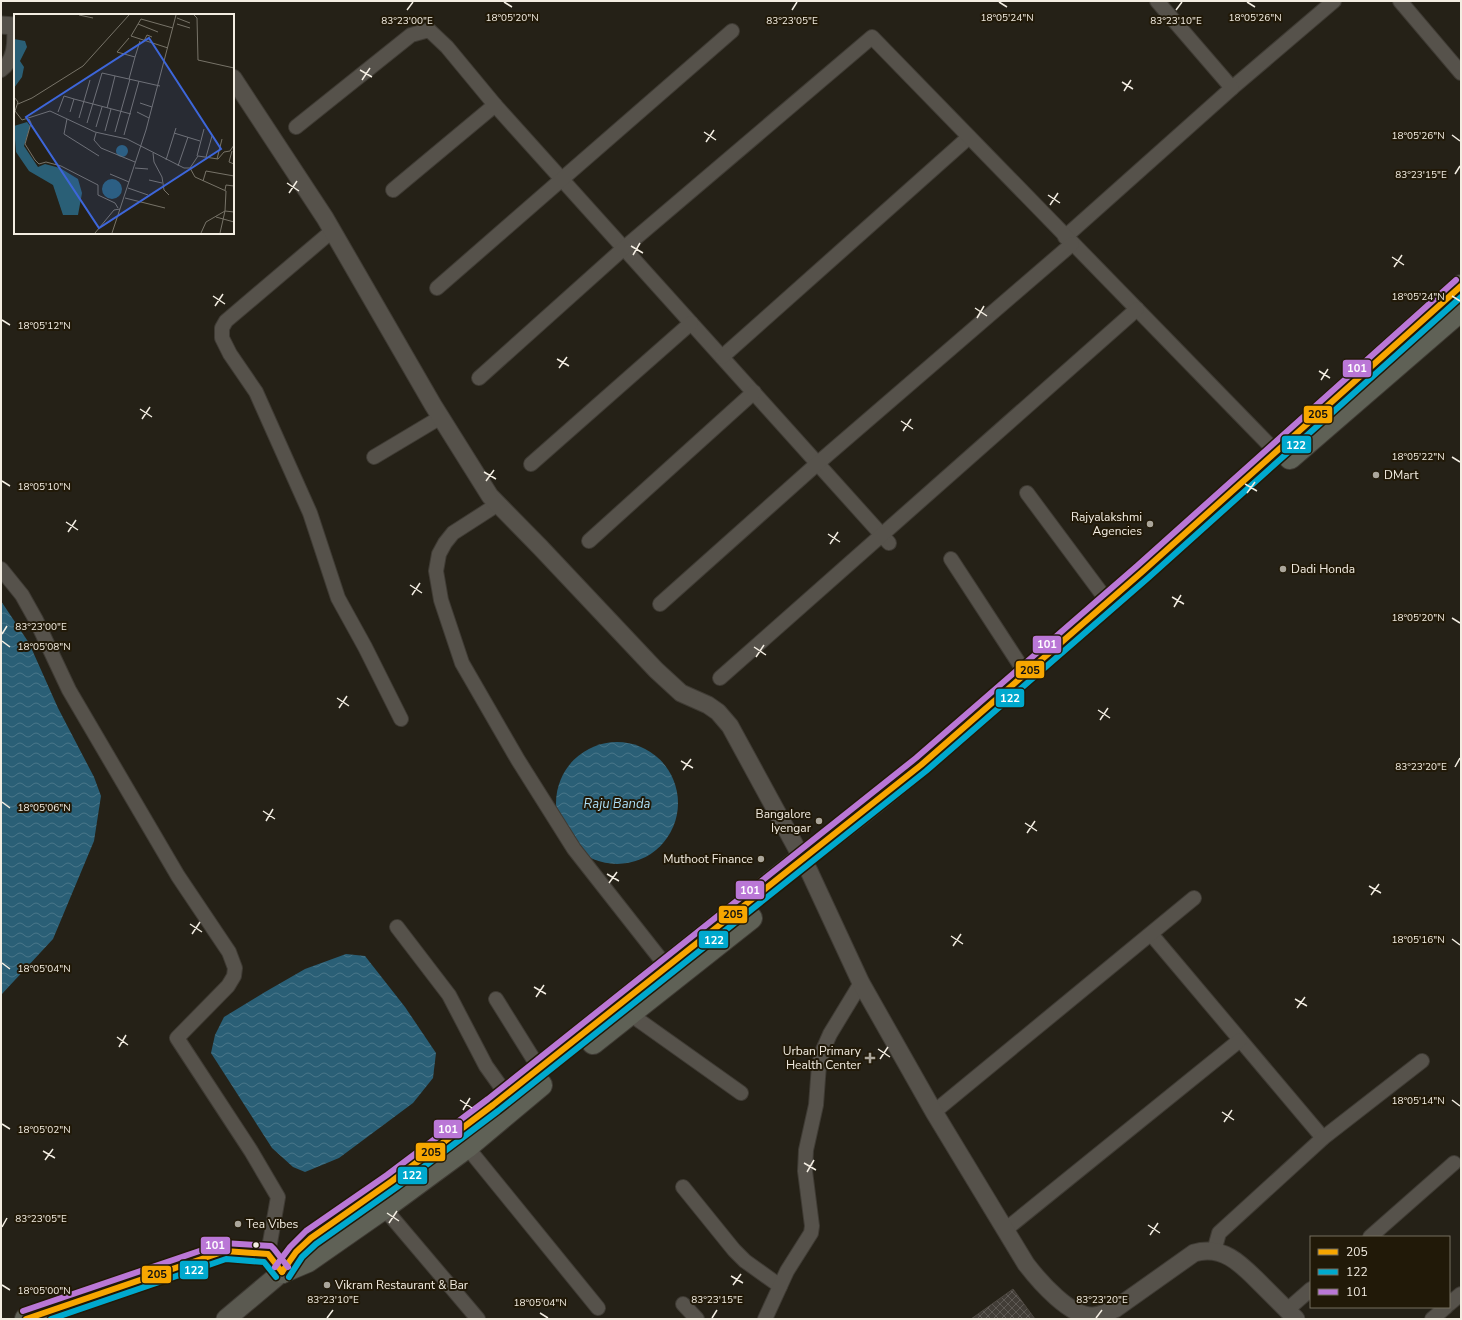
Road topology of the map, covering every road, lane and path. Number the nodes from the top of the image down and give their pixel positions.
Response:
1 (1158, 1) edge
2 (1334, 1) edge
3 (1400, 1) edge
4 (10, 26) edge
5 (732, 31) dead end
6 (14, 42) edge
7 (14, 49) edge
8 (1, 70) edge
9 (1461, 73) edge
10 (234, 80) edge
11 (1232, 88) junction
12 (495, 105) junction
13 (296, 126) dead end
14 (969, 137) junction
15 (562, 179) junction
16 (393, 190) dead end
17 (332, 231) junction
18 (1069, 240) junction
19 (624, 248) junction
20 (1461, 286) edge
21 (437, 288) dead end
22 (1137, 309) junction
23 (1461, 310) edge
24 (691, 323) junction
25 (722, 357) junction
26 (480, 378) dead end
27 (754, 392) junction
28 (441, 417) junction
29 (374, 457) dead end
30 (1280, 457) junction
31 (818, 463) junction
32 (531, 464) dead end
33 (1027, 494) dead end
34 (498, 504) junction
35 (886, 539) junction
36 (589, 541) dead end
37 (951, 560) dead end
38 (1, 569) edge
39 (1108, 602) junction
40 (660, 604) dead end
41 (1026, 674) junction
42 (720, 678) dead end
43 (401, 719) dead end
44 (805, 865) junction
45 (1194, 898) dead end
46 (397, 927) dead end
47 (1151, 934) junction
48 (666, 966) junction
49 (861, 983) junction
50 (496, 999) dead end
51 (630, 1014) junction
52 (1240, 1040) junction
53 (1422, 1061) dead end
54 (539, 1068) junction
55 (741, 1093) dead end
56 (506, 1094) junction
57 (934, 1112) junction
58 (1323, 1138) junction
59 (467, 1147) junction
60 (1454, 1163) dead end
61 (683, 1187) dead end
62 (384, 1208) junction
63 (1005, 1230) junction
64 (1371, 1236) edge
65 (1214, 1251) junction
66 (268, 1254) junction
67 (282, 1272) junction
68 (780, 1286) junction
69 (1310, 1290) edge
70 (1461, 1294) edge
71 (1450, 1303) edge
72 (683, 1304) dead end
73 (598, 1308) dead end
74 (1445, 1308) edge
75 (1292, 1315) edge
76 (1092, 1318) edge
77 (26, 1319) edge
78 (226, 1319) edge
79 (478, 1319) edge
80 (697, 1319) edge
81 (765, 1319) edge
82 (1432, 1319) edge

1 - 11 street
2 - 11 street
3 - 9 street
4 - 6 street
5 - 15 street
7 - 8 street
10 - 17 street
11 - 18 street
12 - 13 street
12 - 15 street
12 - 16 street
14 - 18 street
14 - 19 street
14 - 25 street
15 - 19 street
15 - 21 street
17 - 28 street
17 - 43 street
18 - 22 street
18 - 31 street
19 - 24 street
19 - 26 street
20 - 30 main road
22 - 30 street
22 - 35 street
23 - 30 main road
24 - 25 street
24 - 32 street
25 - 27 street
27 - 31 street
27 - 36 street
28 - 29 street
28 - 34 street
30 - 39 main road
30 - 44 main road
31 - 35 street
31 - 40 street
33 - 39 street
34 - 44 street
34 - 48 street
35 - 42 street
37 - 41 street
38 - 66 street
39 - 41 main road
41 - 44 main road
44 - 48 main road
44 - 49 street
44 - 51 main road
45 - 47 street
46 - 56 street
47 - 52 street
47 - 57 street
48 - 54 main road
49 - 57 street
49 - 68 street
50 - 54 street
51 - 55 street
51 - 59 main road
52 - 58 street
52 - 63 street
53 - 58 street
54 - 56 main road
56 - 67 main road
57 - 63 street
58 - 65 street
59 - 62 main road
59 - 73 street
60 - 64 street
61 - 68 street
62 - 67 main road
62 - 79 street
63 - 76 street
65 - 75 street
65 - 76 street
66 - 67 main road
66 - 77 main road
67 - 78 main road
68 - 81 street
69 - 75 street
70 - 71 street
72 - 80 street
74 - 82 street

